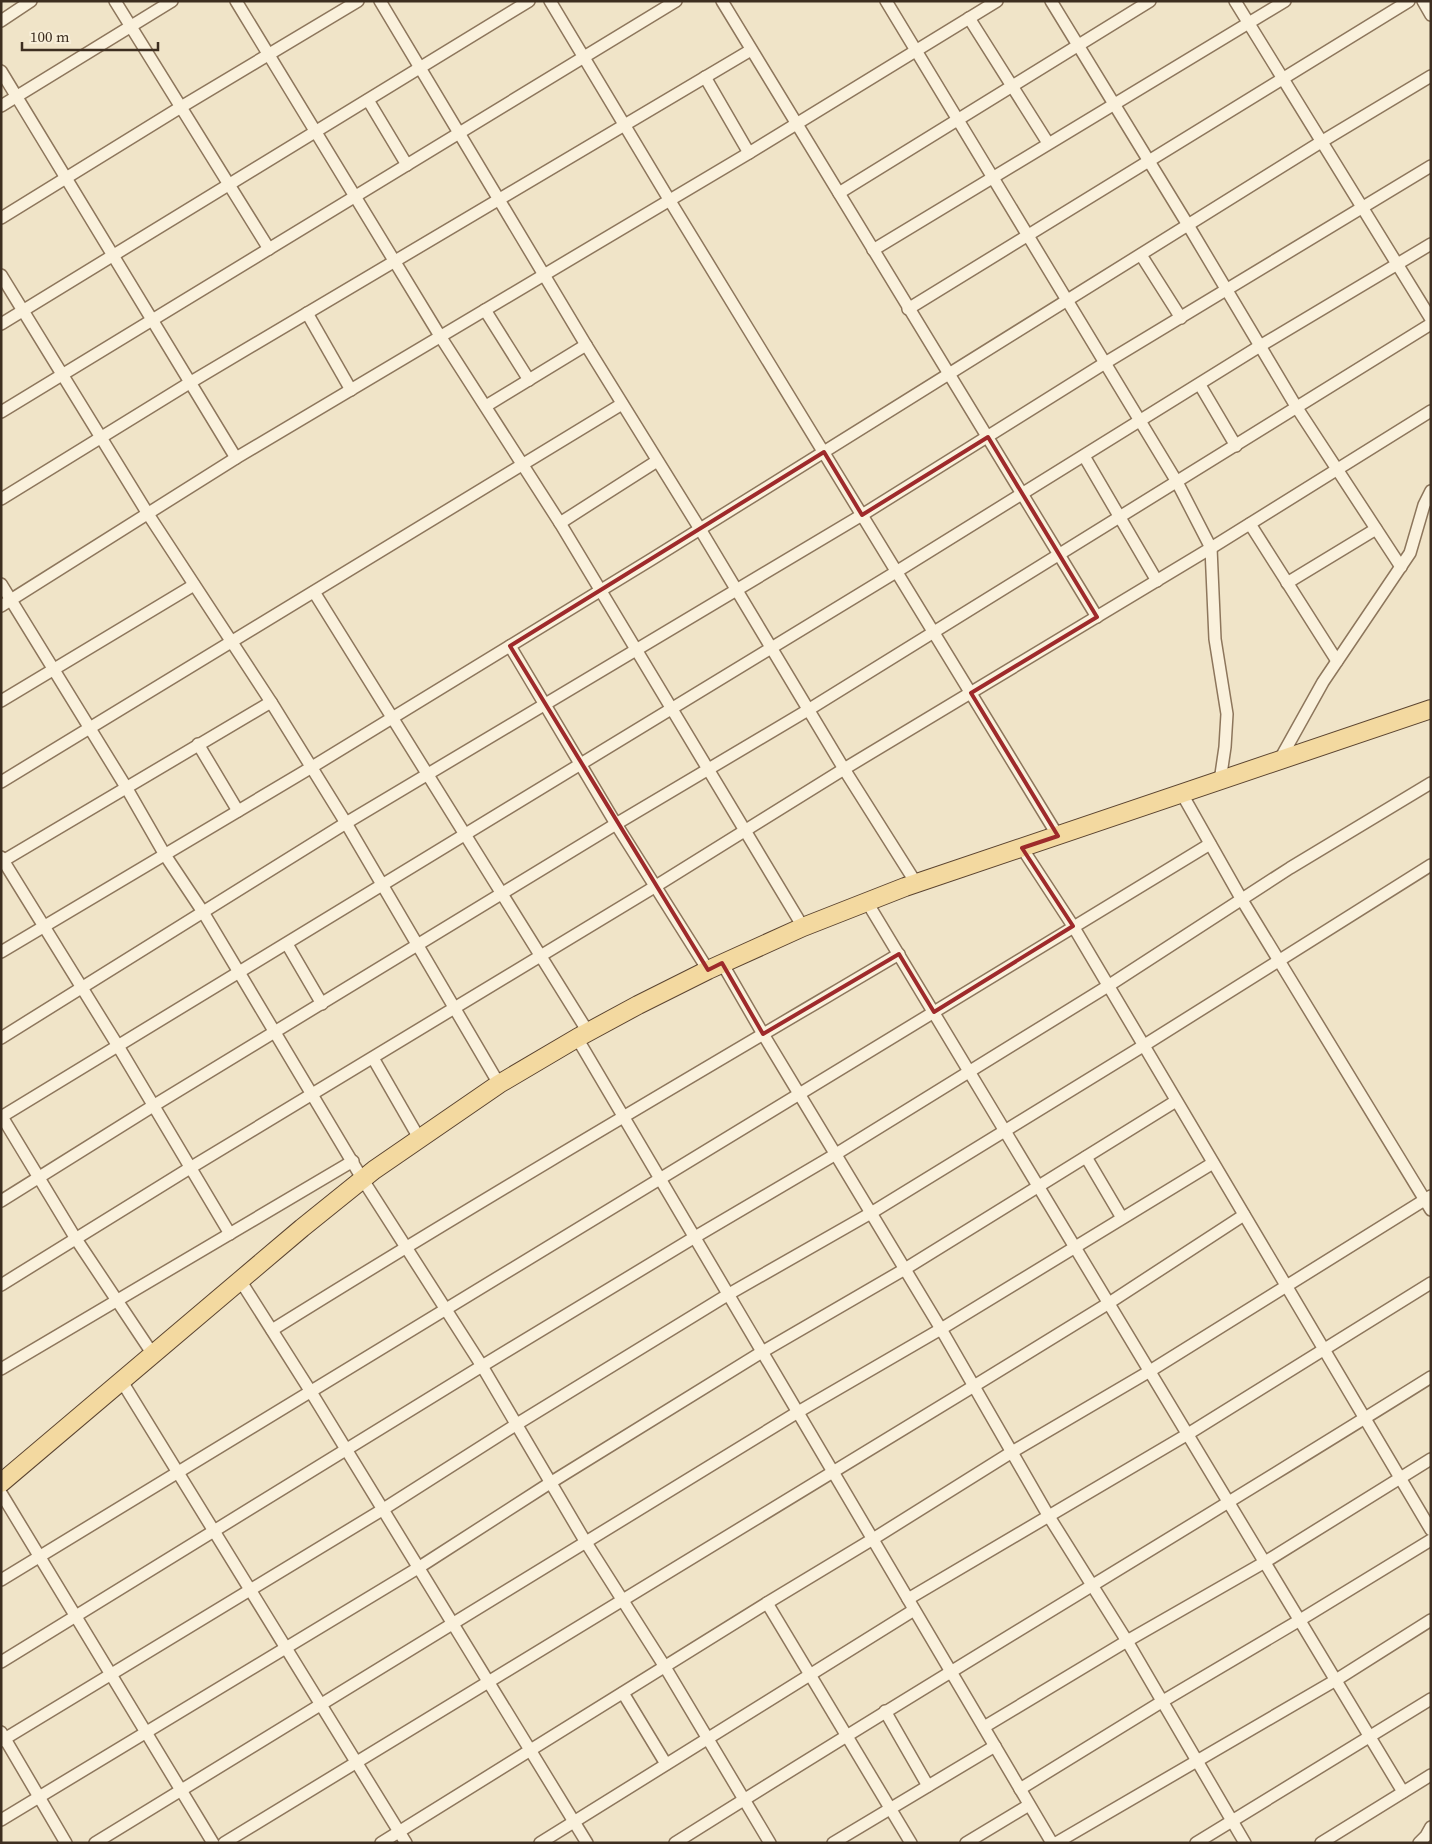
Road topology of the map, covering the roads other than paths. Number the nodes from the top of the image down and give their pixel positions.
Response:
1 (31, 1) edge
2 (115, 1) edge
3 (172, 1) edge
4 (236, 1) edge
5 (358, 1) edge
6 (380, 1) edge
7 (529, 1) edge
8 (550, 1) edge
9 (676, 1) edge
10 (722, 1) edge
11 (886, 1) edge
12 (997, 1) edge
13 (1051, 1) edge
14 (1150, 1) edge
15 (1235, 1) edge
16 (1285, 1) edge
17 (1409, 1) edge
18 (1422, 1) edge
19 (1431, 15) edge
20 (970, 18) junction
21 (1, 21) edge
22 (1248, 24) junction
23 (131, 27) junction
24 (1078, 46) junction
25 (751, 50) junction
26 (916, 51) junction
27 (269, 54) junction
28 (584, 57) junction
29 (419, 68) junction
30 (1, 71) edge
31 (1431, 76) edge
32 (704, 77) junction
33 (1283, 78) junction
34 (1012, 86) junction
35 (16, 96) junction
36 (368, 100) junction
37 (1113, 105) junction
38 (1, 106) edge
39 (181, 107) junction
40 (958, 120) junction
41 (625, 125) junction
42 (796, 125) junction
43 (316, 132) junction
44 (458, 134) junction
45 (1321, 142) junction
46 (1048, 143) junction
47 (749, 153) junction
48 (1150, 162) junction
49 (407, 165) junction
50 (1431, 166) edge
51 (993, 177) junction
52 (66, 178) junction
53 (230, 185) junction
54 (839, 193) junction
55 (354, 197) junction
56 (499, 200) junction
57 (670, 200) junction
58 (1363, 208) junction
59 (1, 218) edge
60 (1188, 225) junction
61 (1029, 236) junction
62 (1431, 244) edge
63 (269, 249) junction
64 (873, 250) junction
65 (1141, 255) junction
66 (114, 256) junction
67 (395, 261) junction
68 (1398, 264) junction
69 (543, 274) junction
70 (1, 275) edge
71 (1227, 290) junction
72 (1067, 300) junction
73 (908, 309) junction
74 (484, 310) junction
75 (24, 311) junction
76 (307, 313) junction
77 (1181, 318) junction
78 (153, 319) junction
79 (1431, 319) edge
80 (1, 324) edge
81 (1431, 324) edge
82 (440, 336) junction
83 (586, 346) junction
84 (1260, 346) junction
85 (1105, 364) junction
86 (63, 374) junction
87 (949, 374) junction
88 (529, 380) junction
89 (191, 382) junction
90 (1200, 385) junction
91 (351, 390) junction
92 (622, 404) junction
93 (486, 406) junction
94 (1297, 408) junction
95 (1431, 411) edge
96 (1, 412) edge
97 (1141, 421) junction
98 (988, 437) junction
99 (102, 438) junction
100 (1236, 446) junction
101 (824, 452) junction
102 (1084, 456) junction
103 (236, 458) junction
104 (657, 461) junction
105 (524, 464) junction
106 (1336, 470) junction
107 (1177, 482) junction
108 (1431, 491) edge
109 (1022, 494) junction
110 (1, 499) edge
111 (148, 514) junction
112 (862, 514) junction
113 (1120, 517) junction
114 (560, 523) junction
115 (1250, 524) junction
116 (700, 529) junction
117 (1376, 529) junction
118 (1211, 548) junction
119 (1059, 555) junction
120 (1401, 567) junction
121 (896, 572) junction
122 (1157, 581) junction
123 (1287, 583) junction
124 (1, 584) edge
125 (194, 585) junction
126 (736, 589) junction
127 (601, 590) junction
128 (314, 592) junction
129 (6, 603) edge
130 (1097, 617) junction
131 (934, 632) junction
132 (231, 642) junction
133 (510, 646) junction
134 (771, 648) junction
135 (637, 650) junction
136 (1337, 661) junction
137 (54, 669) junction
138 (971, 693) junction
139 (1, 701) edge
140 (271, 702) junction
141 (545, 704) junction
142 (673, 708) junction
143 (1431, 709) edge
144 (808, 710) junction
145 (394, 717) junction
146 (90, 728) junction
147 (198, 744) junction
148 (1279, 760) junction
149 (580, 764) junction
150 (312, 767) junction
151 (844, 769) junction
152 (709, 770) junction
153 (429, 774) junction
154 (1220, 781) junction
155 (1, 782) edge
156 (1431, 783) edge
157 (126, 787) junction
158 (1182, 794) junction
159 (238, 811) junction
160 (346, 823) junction
161 (616, 824) junction
162 (746, 830) junction
163 (466, 834) junction
164 (1058, 836) junction
165 (1210, 844) junction
166 (1022, 848) junction
167 (165, 855) junction
168 (2, 860) edge
169 (1431, 865) edge
170 (916, 883) junction
171 (382, 885) junction
172 (656, 886) junction
173 (503, 894) junction
174 (1242, 900) junction
175 (867, 902) junction
176 (203, 912) junction
177 (1073, 926) junction
178 (44, 927) junction
179 (804, 927) junction
180 (287, 944) junction
181 (417, 946) junction
182 (1, 952) edge
183 (899, 954) junction
184 (542, 956) junction
185 (1279, 961) junction
186 (715, 966) junction
187 (239, 973) junction
188 (1108, 986) junction
189 (82, 988) junction
190 (322, 1004) junction
191 (454, 1008) junction
192 (934, 1012) junction
193 (274, 1033) junction
194 (763, 1034) junction
195 (582, 1035) junction
196 (1, 1038) edge
197 (118, 1046) junction
198 (1144, 1046) junction
199 (373, 1058) junction
200 (969, 1072) junction
201 (499, 1084) junction
202 (799, 1094) junction
203 (312, 1095) junction
204 (1176, 1101) junction
205 (153, 1106) junction
206 (2, 1116) edge
207 (623, 1116) junction
208 (1005, 1131) junction
209 (419, 1138) junction
210 (836, 1154) junction
211 (1086, 1157) junction
212 (353, 1162) junction
213 (1213, 1163) junction
214 (190, 1168) junction
215 (38, 1178) junction
216 (659, 1178) junction
217 (363, 1180) junction
218 (1038, 1186) junction
219 (1, 1201) edge
220 (1429, 1202) edge
221 (871, 1213) junction
222 (1244, 1215) junction
223 (1122, 1218) junction
224 (230, 1234) junction
225 (695, 1237) junction
226 (76, 1239) junction
227 (406, 1246) junction
228 (1075, 1247) junction
229 (905, 1268) junction
230 (240, 1280) junction
231 (1431, 1283) edge
232 (1, 1285) edge
233 (1287, 1287) junction
234 (729, 1294) junction
235 (116, 1300) junction
236 (1109, 1303) junction
237 (447, 1310) junction
238 (941, 1329) junction
239 (272, 1330) junction
240 (1324, 1350) junction
241 (762, 1352) junction
242 (152, 1353) junction
243 (482, 1366) junction
244 (1, 1369) edge
245 (1150, 1371) junction
246 (1431, 1377) edge
247 (121, 1380) junction
248 (974, 1386) junction
249 (311, 1392) junction
250 (798, 1412) junction
251 (1364, 1418) junction
252 (517, 1424) junction
253 (1188, 1434) junction
254 (346, 1449) junction
255 (1012, 1452) junction
256 (1431, 1459) edge
257 (833, 1471) junction
258 (179, 1473) junction
259 (1400, 1478) junction
260 (1, 1483) edge
261 (550, 1483) junction
262 (1, 1493) edge
263 (1229, 1502) junction
264 (382, 1510) junction
265 (1048, 1516) junction
266 (215, 1530) junction
267 (1431, 1530) edge
268 (873, 1539) junction
269 (1431, 1540) edge
270 (585, 1541) junction
271 (40, 1558) junction
272 (1265, 1562) junction
273 (418, 1568) junction
274 (1, 1580) edge
275 (1092, 1586) junction
276 (250, 1591) junction
277 (908, 1599) junction
278 (622, 1601) junction
279 (767, 1603) junction
280 (914, 1610) junction
281 (76, 1616) junction
282 (1300, 1620) junction
283 (1431, 1620) edge
284 (453, 1624) junction
285 (1127, 1641) junction
286 (285, 1649) junction
287 (1, 1662) edge
288 (665, 1666) junction
289 (951, 1671) junction
290 (809, 1674) junction
291 (113, 1675) junction
292 (1336, 1680) junction
293 (488, 1683) junction
294 (623, 1693) junction
295 (1431, 1699) edge
296 (1163, 1701) junction
297 (321, 1705) junction
298 (885, 1711) junction
299 (984, 1728) junction
300 (147, 1731) junction
301 (846, 1735) junction
302 (1369, 1736) junction
303 (3, 1737) edge
304 (707, 1738) junction
305 (996, 1746) junction
306 (530, 1749) junction
307 (1198, 1760) junction
308 (357, 1763) junction
309 (666, 1764) junction
310 (1431, 1775) edge
311 (928, 1786) junction
312 (180, 1789) junction
313 (1020, 1790) junction
314 (1403, 1792) junction
315 (40, 1797) junction
316 (744, 1799) junction
317 (1030, 1805) junction
318 (891, 1808) junction
319 (1, 1820) edge
320 (1232, 1821) junction
321 (575, 1822) junction
322 (1431, 1827) edge
323 (399, 1832) junction
324 (66, 1843) edge
325 (95, 1843) edge
326 (214, 1843) edge
327 (224, 1843) edge
328 (381, 1843) edge
329 (406, 1843) edge
330 (540, 1843) edge
331 (587, 1843) edge
332 (675, 1843) edge
333 (770, 1843) edge
334 (833, 1843) edge
335 (911, 1843) edge
336 (966, 1843) edge
337 (1054, 1843) edge
338 (1196, 1843) edge
339 (1246, 1843) edge
340 (1321, 1843) edge
341 (1419, 1843) edge

1 - 21 street
2 - 23 street
3 - 23 street
4 - 27 street
5 - 27 street
6 - 29 street
7 - 29 street
8 - 28 street
9 - 28 street
10 - 25 street
11 - 26 street
12 - 20 street
13 - 24 street
14 - 24 street
15 - 22 street
16 - 22 street
17 - 33 street
18 - 19 street
20 - 26 street
20 - 34 street
22 - 33 street
22 - 37 street
23 - 35 street
23 - 39 street
24 - 34 street
24 - 37 street
25 - 32 street
25 - 42 street
26 - 40 street
26 - 42 street
27 - 39 street
27 - 43 street
28 - 41 street
28 - 44 street
29 - 36 street
29 - 44 street
30 - 35 street
31 - 45 street
32 - 41 street
32 - 47 street
33 - 45 street
33 - 48 street
34 - 40 street
34 - 46 street
35 - 38 street
35 - 52 street
36 - 43 street
36 - 49 street
37 - 46 street
37 - 48 street
39 - 52 street
39 - 53 street
40 - 51 street
40 - 54 street
41 - 56 street
41 - 57 street
42 - 47 street
42 - 54 street
43 - 53 street
43 - 55 street
44 - 49 street
44 - 56 street
45 - 58 street
45 - 60 street
46 - 51 street
47 - 57 street
48 - 60 street
48 - 61 street
49 - 55 street
50 - 58 street
51 - 61 street
51 - 64 street
52 - 59 street
52 - 66 street
53 - 63 street
53 - 66 street
54 - 64 street
55 - 63 street
55 - 67 street
56 - 67 street
56 - 69 street
57 - 69 street
57 - 101 street
58 - 68 street
58 - 71 street
60 - 65 street
60 - 71 street
61 - 72 street
61 - 73 street
62 - 68 street
63 - 78 street
64 - 73 street
65 - 72 street
65 - 77 street
66 - 75 street
66 - 78 street
67 - 76 street
67 - 82 street
68 - 79 street
68 - 84 street
69 - 74 street
69 - 83 street
70 - 75 street
71 - 77 street
71 - 84 street
72 - 85 street
72 - 87 street
73 - 87 street
74 - 82 street
74 - 88 street
75 - 80 street
75 - 86 street
76 - 89 street
76 - 91 street
77 - 85 street
78 - 86 street
78 - 89 street
81 - 94 street
82 - 91 street
82 - 93 street
83 - 88 street
83 - 92 street
84 - 90 street
84 - 94 street
85 - 97 street
85 - 98 street
86 - 96 street
86 - 99 street
87 - 98 street
87 - 101 street
88 - 93 street
89 - 99 street
89 - 103 street
90 - 97 street
90 - 100 street
91 - 103 street
92 - 104 street
92 - 105 street
93 - 105 street
94 - 100 street
94 - 106 street
95 - 106 street
97 - 102 street
97 - 107 street
98 - 109 street
98 - 112 street
99 - 110 street
99 - 111 street
100 - 107 street
101 - 112 street
101 - 116 street
102 - 109 street
102 - 113 street
103 - 111 street
104 - 114 street
104 - 116 street
105 - 114 street
105 - 128 street
106 - 115 street
106 - 117 street
107 - 113 street
107 - 118 street
108 - 120 street
109 - 119 street
109 - 121 street
111 - 125 street
111 - 129 street
112 - 121 street
112 - 126 street
113 - 119 street
113 - 122 street
114 - 127 street
115 - 118 street
115 - 123 street
116 - 126 street
116 - 127 street
117 - 120 street
117 - 123 street
118 - 122 street
118 - 154 street
119 - 130 street
119 - 131 street
120 - 136 street
121 - 131 street
121 - 134 street
122 - 130 street
123 - 136 street
124 - 129 street
125 - 132 street
125 - 137 street
126 - 134 street
126 - 135 street
127 - 133 street
127 - 135 street
128 - 132 street
128 - 145 street
129 - 137 street
130 - 138 street
131 - 138 street
131 - 144 street
132 - 140 street
132 - 146 street
133 - 141 street
133 - 145 street
134 - 142 street
134 - 144 street
135 - 141 street
135 - 142 street
136 - 148 street
137 - 139 street
137 - 146 street
138 - 151 street
138 - 164 street
140 - 147 street
140 - 150 street
141 - 149 street
141 - 153 street
142 - 149 street
142 - 152 street
143 - 148 main road
144 - 151 street
144 - 152 street
145 - 150 street
145 - 153 street
146 - 155 street
146 - 157 street
147 - 157 street
147 - 159 street
148 - 154 main road
149 - 161 street
149 - 163 street
150 - 159 street
150 - 160 street
151 - 162 street
151 - 170 street
152 - 161 street
152 - 162 street
153 - 160 street
153 - 163 street
154 - 158 main road
156 - 174 street
157 - 167 street
157 - 168 street
158 - 164 main road
158 - 165 street
159 - 167 street
160 - 171 street
160 - 176 street
161 - 172 street
161 - 173 street
162 - 172 street
162 - 179 street
163 - 171 street
163 - 173 street
164 - 166 main road
165 - 174 street
165 - 177 street
166 - 170 main road
166 - 177 street
167 - 176 street
167 - 178 street
168 - 178 street
169 - 185 street
170 - 175 main road
171 - 180 street
171 - 181 street
172 - 184 street
172 - 186 street
173 - 181 street
173 - 184 street
174 - 185 street
174 - 188 street
175 - 179 main road
175 - 183 street
176 - 187 street
176 - 189 street
177 - 188 street
177 - 192 street
178 - 182 street
178 - 189 street
179 - 186 main road
180 - 187 street
180 - 190 street
181 - 190 street
181 - 191 street
183 - 192 street
183 - 194 street
184 - 191 street
184 - 195 street
185 - 198 street
185 - 220 street
186 - 194 street
186 - 195 main road
187 - 193 street
187 - 197 street
188 - 198 street
188 - 200 street
189 - 196 street
189 - 197 street
190 - 193 street
191 - 199 street
191 - 201 street
192 - 200 street
192 - 202 street
193 - 203 street
193 - 205 street
194 - 202 street
194 - 207 street
195 - 201 main road
195 - 207 street
197 - 205 street
197 - 206 street
198 - 204 street
198 - 208 street
199 - 203 street
199 - 209 street
200 - 208 street
200 - 210 street
201 - 209 main road
202 - 210 street
202 - 216 street
203 - 212 street
203 - 214 street
204 - 211 street
204 - 213 street
205 - 214 street
205 - 215 street
206 - 215 street
207 - 216 street
207 - 227 street
208 - 218 street
208 - 221 street
209 - 217 main road
210 - 221 street
210 - 225 street
211 - 218 street
211 - 223 street
212 - 217 street
212 - 224 street
213 - 222 street
213 - 223 street
214 - 224 street
214 - 226 street
215 - 219 street
215 - 226 street
216 - 225 street
216 - 237 street
217 - 227 street
217 - 230 main road
218 - 228 street
218 - 229 street
220 - 233 street
221 - 229 street
221 - 234 street
222 - 233 street
222 - 236 street
223 - 228 street
224 - 235 street
225 - 234 street
225 - 243 street
226 - 232 street
226 - 235 street
227 - 237 street
227 - 239 street
228 - 236 street
228 - 238 street
229 - 238 street
229 - 241 street
230 - 239 street
230 - 242 main road
231 - 240 street
233 - 240 street
233 - 245 street
234 - 241 street
234 - 252 street
235 - 242 street
235 - 244 street
236 - 245 street
236 - 248 street
237 - 243 street
237 - 249 street
238 - 248 street
238 - 250 street
239 - 249 street
240 - 251 street
240 - 253 street
241 - 250 street
241 - 261 street
242 - 247 main road
243 - 252 street
243 - 254 street
245 - 253 street
245 - 255 street
246 - 251 street
247 - 258 street
247 - 260 main road
248 - 255 street
248 - 257 street
249 - 254 street
249 - 258 street
250 - 257 street
250 - 270 street
251 - 259 street
251 - 263 street
252 - 261 street
252 - 264 street
253 - 263 street
253 - 265 street
254 - 264 street
254 - 266 street
255 - 265 street
255 - 268 street
256 - 259 street
257 - 268 street
257 - 278 street
258 - 266 street
258 - 271 street
259 - 267 street
259 - 272 street
261 - 270 street
261 - 273 street
262 - 271 street
263 - 272 street
263 - 275 street
264 - 273 street
264 - 276 street
265 - 275 street
265 - 277 street
266 - 276 street
266 - 281 street
268 - 277 street
268 - 279 street
269 - 282 street
270 - 278 street
270 - 284 street
271 - 274 street
271 - 281 street
272 - 282 street
272 - 285 street
273 - 284 street
273 - 286 street
275 - 285 street
275 - 289 street
276 - 286 street
276 - 291 street
277 - 280 street
278 - 288 street
278 - 293 street
279 - 288 street
279 - 290 street
280 - 289 street
280 - 290 street
281 - 287 street
281 - 291 street
282 - 292 street
282 - 296 street
283 - 292 street
284 - 293 street
284 - 297 street
285 - 296 street
285 - 299 street
286 - 297 street
286 - 300 street
288 - 294 street
288 - 304 street
289 - 298 street
289 - 299 street
290 - 301 street
290 - 304 street
291 - 300 street
291 - 303 street
292 - 302 street
292 - 307 street
293 - 306 street
293 - 308 street
294 - 306 street
294 - 309 street
295 - 302 street
296 - 307 street
296 - 313 street
297 - 308 street
297 - 312 street
298 - 301 street
298 - 311 street
299 - 305 street
300 - 312 street
300 - 315 street
301 - 316 street
301 - 318 street
302 - 314 street
302 - 320 street
303 - 315 street
304 - 309 street
304 - 316 street
305 - 311 street
305 - 313 street
306 - 321 street
306 - 323 street
307 - 320 street
307 - 337 street
308 - 323 street
308 - 327 street
309 - 321 street
310 - 314 street
311 - 318 street
312 - 325 street
312 - 326 street
313 - 317 street
314 - 340 street
315 - 319 street
315 - 324 street
316 - 332 street
316 - 333 street
317 - 336 street
317 - 337 street
318 - 334 street
318 - 335 street
320 - 338 street
320 - 339 street
321 - 330 street
321 - 331 street
322 - 341 street
323 - 328 street
323 - 329 street

